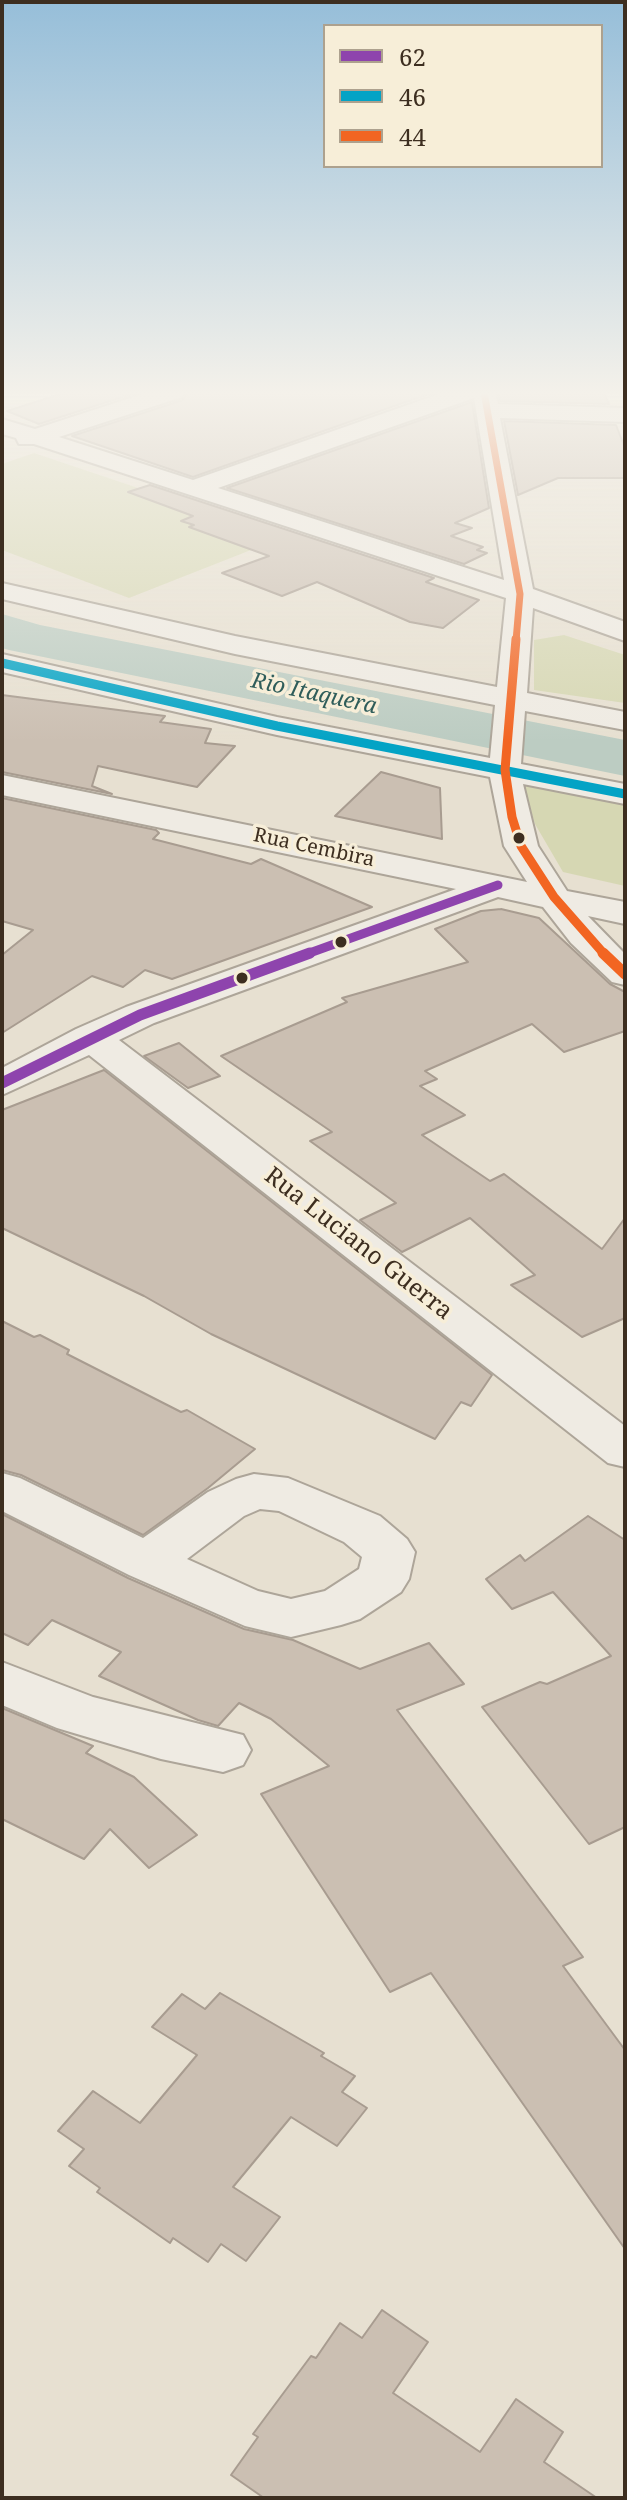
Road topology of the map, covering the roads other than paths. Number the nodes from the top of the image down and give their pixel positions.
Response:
1 (252, 509) edge
2 (505, 509) edge
3 (2, 591) edge
4 (520, 594) junction
5 (625, 634) edge
6 (517, 636) junction
7 (2, 663) edge
8 (510, 702) junction
9 (625, 721) edge
10 (506, 764) junction
11 (2, 785) edge
12 (625, 794) edge
13 (498, 885) junction
14 (554, 897) junction
15 (625, 913) edge
16 (625, 974) edge
17 (90, 1037) junction
18 (13, 1066) edge
19 (625, 1451) edge
20 (2, 1490) edge
21 (147, 1562) dead end
22 (2, 1682) edge
23 (223, 1750) dead end

1 - 4 street
2 - 4 street
3 - 8 street
4 - 5 street
4 - 6 street
5 - 6 street
6 - 8 street
7 - 10 street
8 - 9 street
8 - 10 street
10 - 12 street
10 - 14 street
11 - 13 street, Rua Cembira
13 - 14 street, Rua Cembira
13 - 17 street
14 - 15 street, Rua Cembira
14 - 16 street
17 - 18 street
17 - 19 street, Rua Luciano Guerra
20 - 21 street
22 - 23 street

